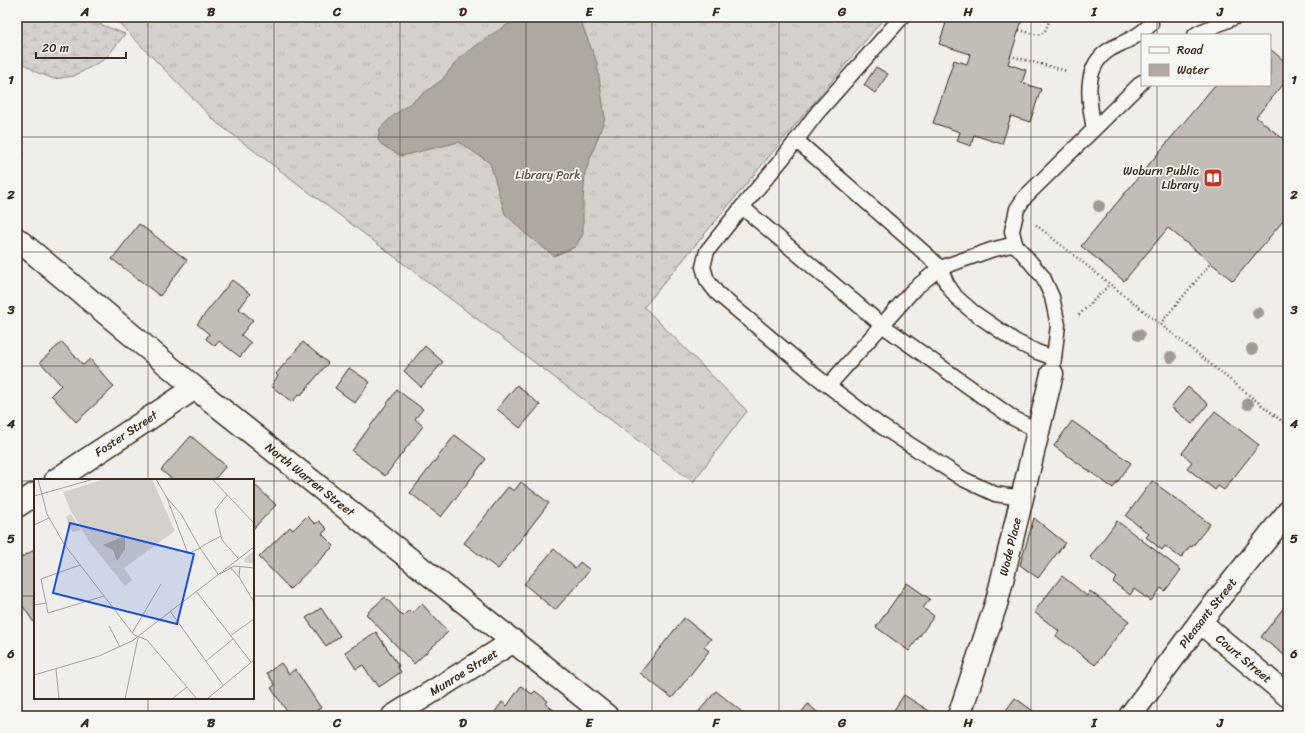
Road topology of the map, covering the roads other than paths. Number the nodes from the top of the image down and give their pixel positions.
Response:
1 (902, 17) edge
2 (1235, 17) edge
3 (1153, 25) edge
4 (1196, 34) edge
5 (1141, 83) edge
6 (1094, 129) junction
7 (796, 140) junction
8 (742, 206) junction
9 (17, 238) edge
10 (1015, 244) junction
11 (940, 268) junction
12 (882, 325) junction
13 (1053, 366) junction
14 (829, 385) junction
15 (195, 388) junction
16 (1038, 431) junction
17 (58, 479) edge
18 (34, 495) edge
19 (1022, 498) junction
20 (17, 506) edge
21 (1288, 512) edge
22 (1200, 622) junction
23 (514, 641) junction
24 (1288, 696) edge
25 (393, 716) edge
26 (608, 716) edge
27 (959, 716) edge
28 (1130, 716) edge

1 - 7 lane
2 - 4 lane
3 - 6 lane
5 - 6 lane
6 - 10 lane
7 - 8 lane
7 - 11 lane
8 - 12 lane
8 - 14 lane
9 - 15 street, North Warren Street
10 - 11 lane
10 - 13 lane
11 - 12 lane
11 - 13 lane
12 - 14 lane
12 - 16 lane
13 - 16 street, Wade Place
14 - 19 lane
15 - 17 street, Foster Street
15 - 23 street, North Warren Street
16 - 19 street, Wade Place
18 - 20 street
19 - 27 street, Wade Place
21 - 22 street, Pleasant Street
22 - 24 street, Court Street
22 - 28 street, Pleasant Street
23 - 25 street, Munroe Street
23 - 26 street, North Warren Street

